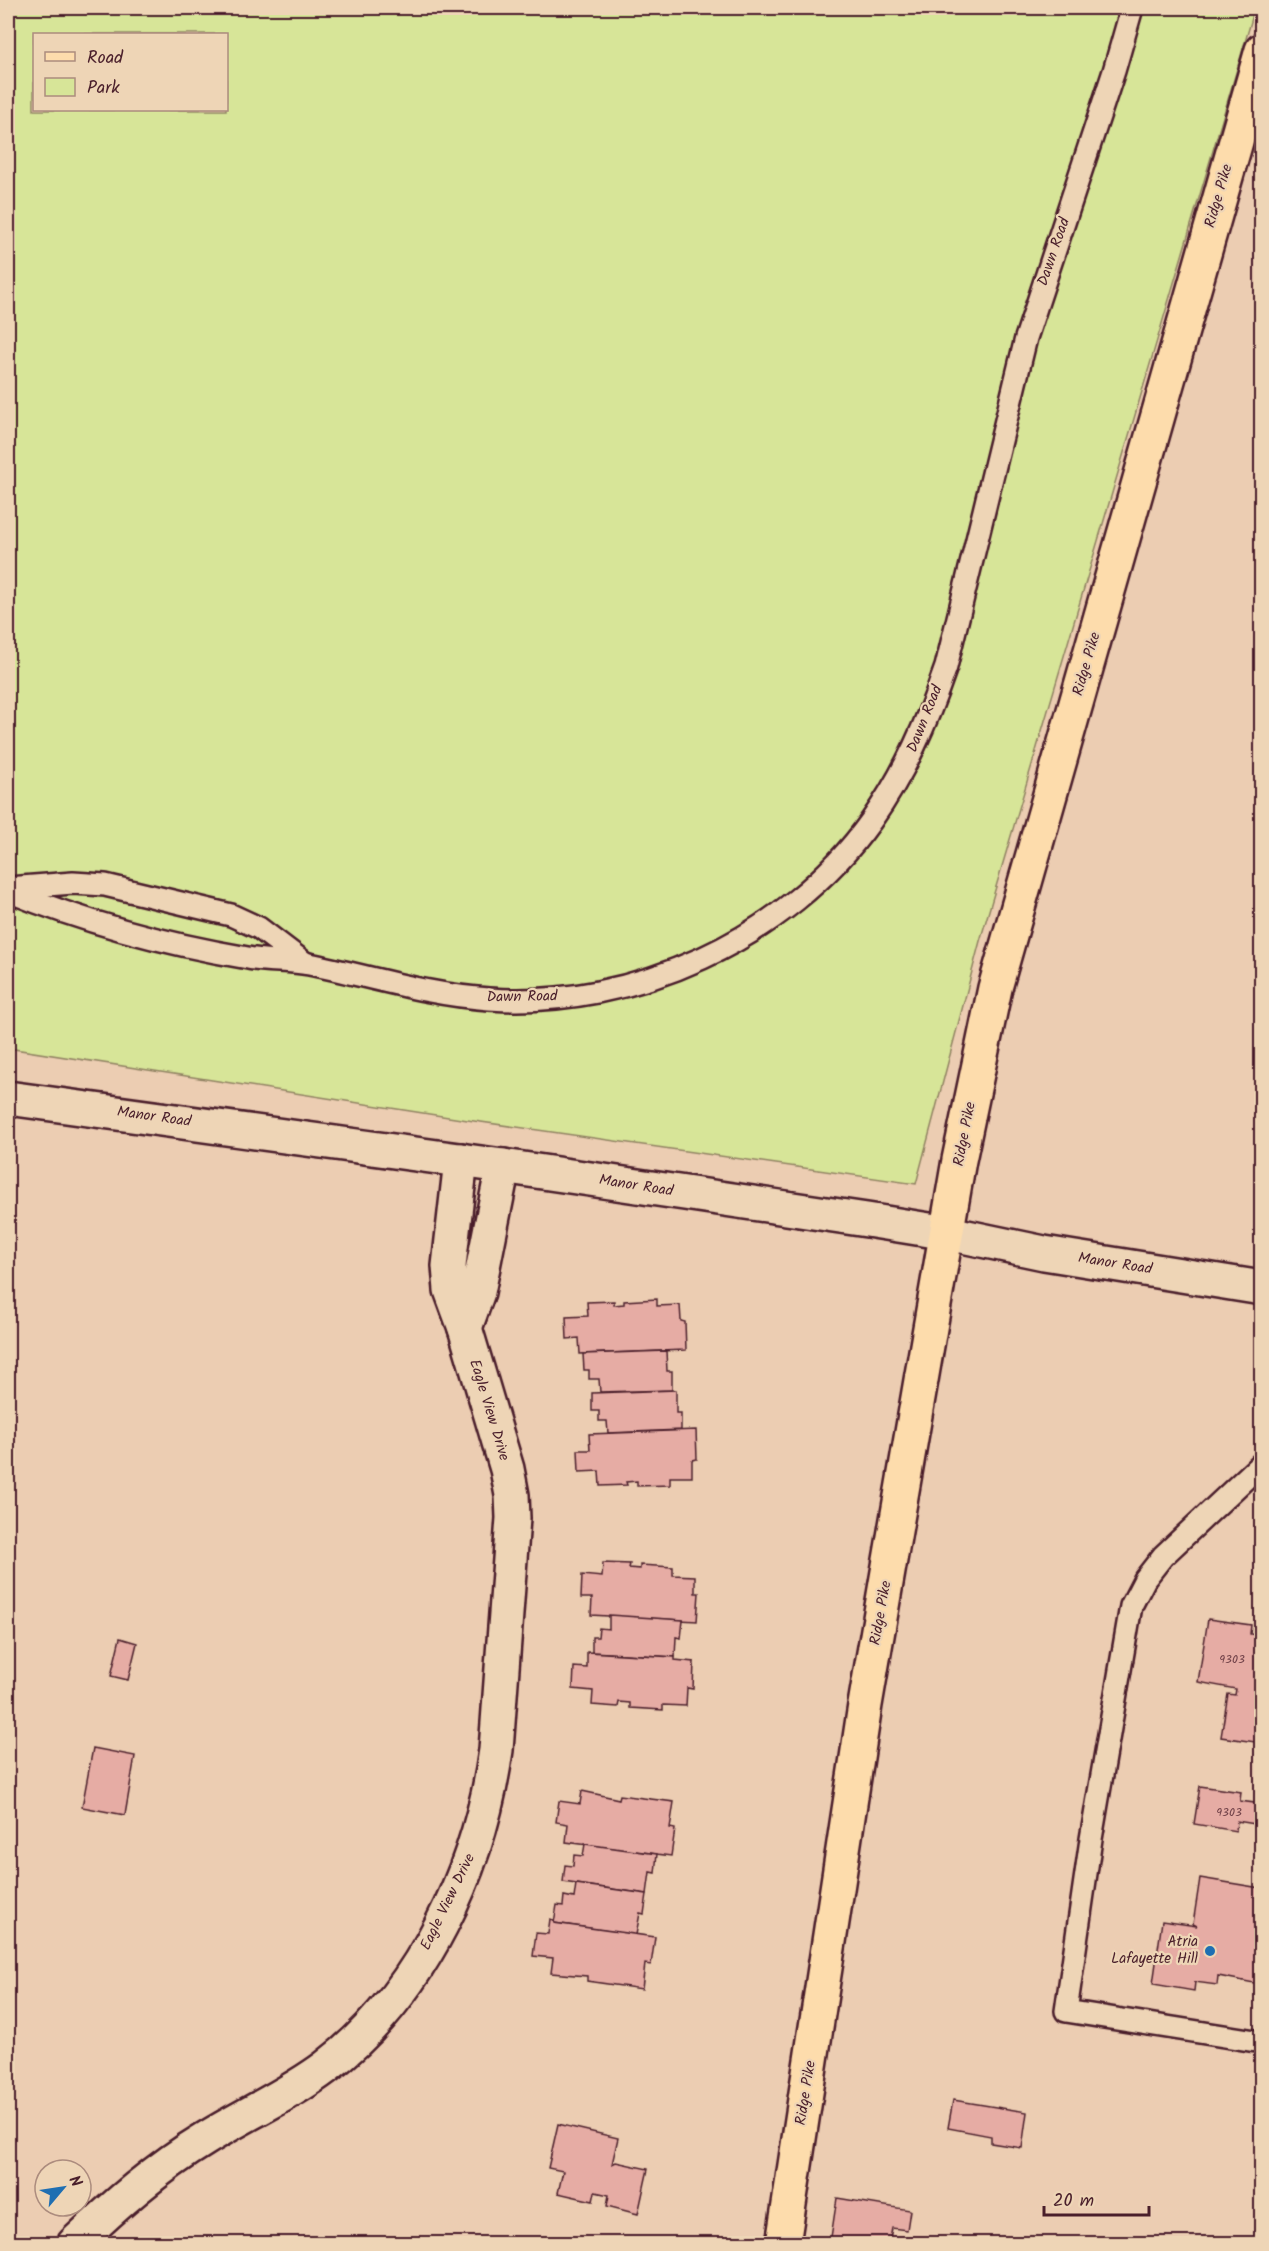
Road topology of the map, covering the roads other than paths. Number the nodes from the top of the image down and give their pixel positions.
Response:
1 (1132, 8) edge
2 (1262, 50) edge
3 (8, 890) edge
4 (305, 963) junction
5 (8, 1098) edge
6 (461, 1160) junction
7 (503, 1166) junction
8 (948, 1233) junction
9 (1262, 1288) edge
10 (465, 1328) junction
11 (1262, 1463) edge
12 (1262, 2042) edge
13 (74, 2244) edge
14 (783, 2244) edge

1 - 4 lane, Dawn Road
2 - 8 main road, Ridge Pike
3 - 4 lane, Dawn Road
3 - 4 lane, Dawn Road
5 - 6 street, Manor Road
6 - 7 street, Manor Road
6 - 10 street, Eagle View Drive
7 - 8 street, Manor Road
7 - 10 street
8 - 9 street, Manor Road
8 - 14 main road, Ridge Pike
10 - 13 street, Eagle View Drive
11 - 12 lane

